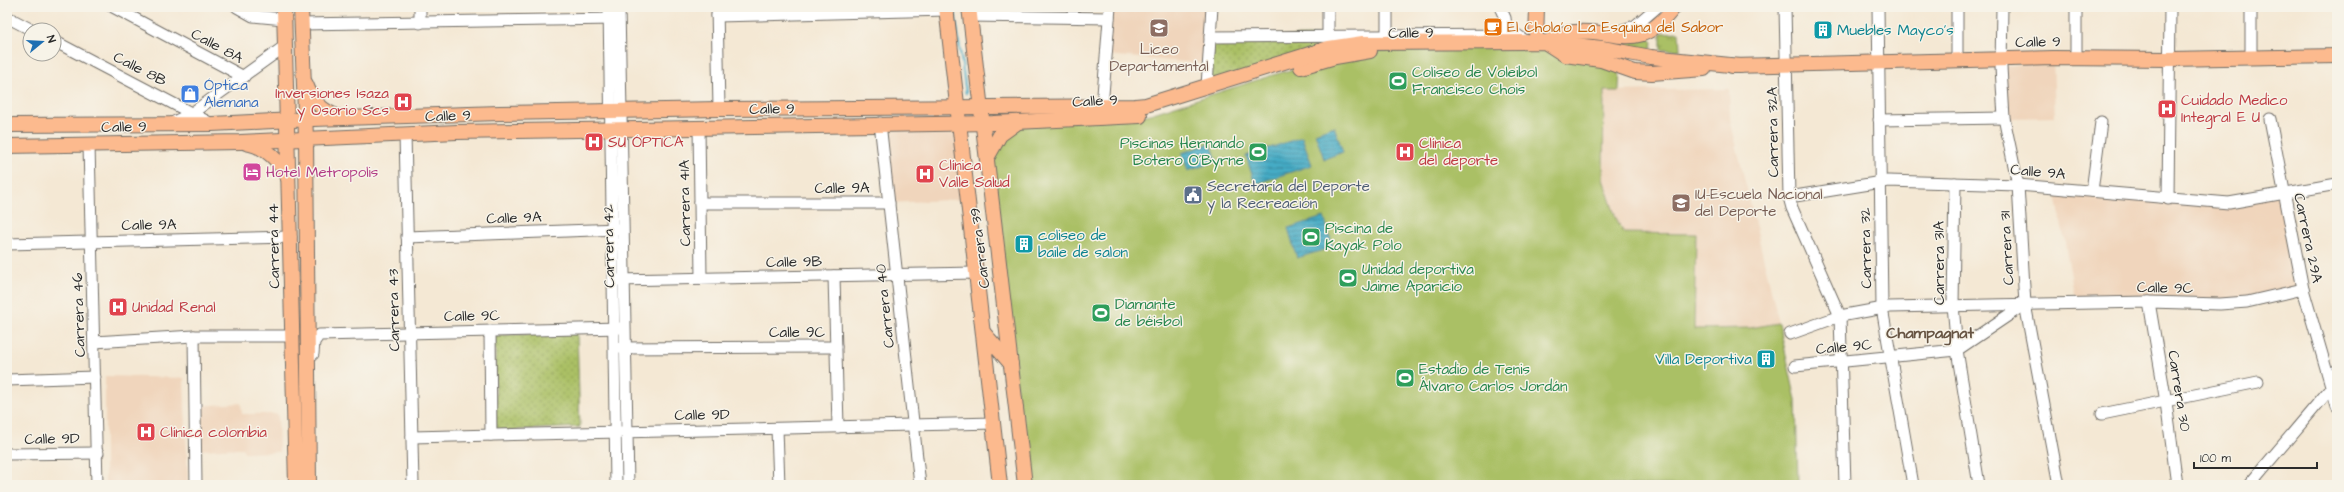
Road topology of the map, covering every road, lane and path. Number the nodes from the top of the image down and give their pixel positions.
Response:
1 (113, 7) edge
2 (236, 7) edge
3 (420, 7) edge
4 (608, 7) edge
5 (619, 7) edge
6 (1212, 7) edge
7 (1328, 7) edge
8 (1387, 7) edge
9 (1500, 7) edge
10 (1538, 7) edge
11 (1657, 7) edge
12 (1674, 7) edge
13 (1784, 7) edge
14 (1878, 7) edge
15 (1957, 7) edge
16 (2002, 7) edge
17 (2076, 7) edge
18 (2170, 7) edge
19 (2251, 7) edge
20 (946, 9) edge
21 (717, 12) edge
22 (970, 12) edge
23 (284, 13) edge
24 (304, 13) edge
25 (1109, 13) edge
26 (7, 17) edge
27 (614, 19) junction
28 (420, 23) junction
29 (22, 25) edge
30 (1605, 33) junction
31 (1387, 35) junction
32 (1507, 35) junction
33 (1328, 36) junction
34 (1210, 37) junction
35 (1536, 42) junction
36 (62, 45) edge
37 (285, 46) junction
38 (2337, 56) edge
39 (2251, 57) junction
40 (2076, 58) junction
41 (2001, 59) junction
42 (2169, 59) junction
43 (1957, 60) junction
44 (1878, 62) junction
45 (1292, 64) junction
46 (1787, 65) junction
47 (304, 74) junction
48 (244, 77) junction
49 (1207, 86) junction
50 (1102, 107) junction
51 (958, 108) junction
52 (719, 109) junction
53 (616, 112) junction
54 (192, 113) junction
55 (500, 113) junction
56 (483, 114) junction
57 (983, 116) junction
58 (341, 118) junction
59 (2004, 118) junction
60 (305, 119) junction
61 (2270, 119) dead end
62 (288, 120) junction
63 (1879, 120) junction
64 (1021, 121) junction
65 (2101, 122) dead end
66 (880, 123) junction
67 (959, 123) junction
68 (169, 124) junction
69 (212, 124) junction
70 (7, 125) edge
71 (699, 128) junction
72 (616, 129) junction
73 (528, 131) junction
74 (457, 132) junction
75 (405, 134) junction
76 (306, 138) junction
77 (289, 139) junction
78 (240, 142) junction
79 (89, 145) junction
80 (7, 146) edge
81 (987, 158) junction
82 (289, 180) junction
83 (1880, 181) junction
84 (1955, 183) junction
85 (2018, 184) junction
86 (2337, 184) edge
87 (2092, 191) junction
88 (2284, 193) junction
89 (1789, 197) junction
90 (2168, 199) junction
91 (700, 203) junction
92 (889, 203) junction
93 (618, 229) junction
94 (291, 237) junction
95 (407, 238) junction
96 (92, 241) junction
97 (7, 244) edge
98 (976, 273) junction
99 (897, 275) junction
100 (834, 276) junction
101 (701, 278) junction
102 (613, 280) junction
103 (624, 280) junction
104 (2303, 289) junction
105 (2149, 302) junction
106 (2025, 304) junction
107 (1953, 305) junction
108 (1882, 308) junction
109 (1840, 316) junction
110 (614, 328) junction
111 (625, 328) junction
112 (490, 331) junction
113 (983, 332) junction
114 (314, 333) junction
115 (409, 333) junction
116 (291, 334) junction
117 (1790, 334) dead end
118 (194, 336) junction
119 (94, 342) junction
120 (836, 347) junction
121 (614, 348) junction
122 (626, 348) junction
123 (1957, 350) junction
124 (1891, 357) junction
125 (1843, 362) junction
126 (1010, 364) junction
127 (1795, 366) dead end
128 (2337, 370) edge
129 (96, 377) junction
130 (7, 380) edge
131 (2258, 382) dead end
132 (2334, 388) edge
133 (2166, 402) junction
134 (2337, 406) edge
135 (2102, 414) dead end
136 (994, 423) junction
137 (913, 425) junction
138 (838, 427) junction
139 (777, 428) junction
140 (615, 432) junction
141 (627, 432) junction
142 (491, 435) junction
143 (308, 437) junction
144 (412, 437) junction
145 (98, 453) junction
146 (7, 454) edge
147 (316, 464) joint
148 (1025, 483) edge
149 (97, 485) edge
150 (196, 485) edge
151 (287, 485) edge
152 (296, 485) edge
153 (309, 485) edge
154 (313, 485) edge
155 (319, 485) edge
156 (413, 485) edge
157 (616, 485) edge
158 (628, 485) edge
159 (779, 485) edge
160 (920, 485) edge
161 (1000, 485) edge
162 (1846, 485) edge
163 (1913, 485) edge
164 (1978, 485) edge
165 (2059, 485) edge
166 (2177, 485) edge
167 (2249, 485) edge

1 - 48 street, Calle 8A
2 - 23 street
3 - 28 street
4 - 27 street, Carrera 42
5 - 27 street, Carrera 42
6 - 34 street
7 - 33 street
8 - 31 street
9 - 32 street
10 - 35 main road
11 - 30 street
12 - 30 main road
13 - 46 street, Carrera 32A
14 - 44 street, Carrera 32
15 - 43 street
16 - 41 street, Carrera 31
17 - 40 street
18 - 42 street
19 - 39 street
20 - 21 street
20 - 51 main road, Carrera 39
21 - 52 street
22 - 25 street
22 - 57 main road, Carrera 39
23 - 37 main road, Carrera 44
24 - 28 street
24 - 47 main road
25 - 50 street
26 - 29 street
27 - 28 street
27 - 53 street, Carrera 42
30 - 35 main road
31 - 32 street, Calle 9
31 - 33 street, Calle 9
32 - 35 street, Calle 9
33 - 34 street, Calle 9
34 - 49 street
35 - 45 main road, Calle 9
35 - 46 main road, Calle 9
36 - 54 street, Calle 8B
37 - 48 street
37 - 62 main road, Carrera 44
38 - 39 main road, Calle 9
39 - 42 main road, Calle 9
40 - 41 main road, Calle 9
40 - 42 main road, Calle 9
41 - 43 main road, Calle 9
41 - 59 street, Carrera 31
42 - 90 street
43 - 44 main road, Calle 9
44 - 46 main road, Calle 9
44 - 63 street, Carrera 32
45 - 49 main road, Calle 9
45 - 64 main road, Calle 9
46 - 89 street, Carrera 32A
47 - 58 main road
47 - 60 main road
48 - 54 street
49 - 50 main road, Calle 9
50 - 57 main road, Calle 9
51 - 52 main road, Calle 9
51 - 57 main road, Calle 9
51 - 67 main road, Carrera 39
52 - 53 main road, Calle 9
53 - 55 main road, Calle 9
53 - 72 street, Carrera 42
54 - 68 street
54 - 69 street, Calle 8B
55 - 56 main road, Calle 9
55 - 73 main road
56 - 58 main road, Calle 9
56 - 74 main road
57 - 64 main road, Calle 9
57 - 67 main road, Calle 9
57 - 81 main road, Carrera 39
58 - 60 main road, Calle 9
59 - 63 street
59 - 85 street, Carrera 31
60 - 62 main road, Calle 9
60 - 76 main road
61 - 88 street, Carrera 29A
62 - 69 main road, Calle 9
62 - 77 main road, Carrera 44
63 - 83 street, Carrera 32
64 - 81 main road
65 - 87 street
66 - 67 main road, Calle 9
66 - 71 main road, Calle 9
66 - 92 street, Carrera 40
67 - 98 main road, Carrera 39
68 - 69 main road, Calle 9
68 - 70 main road, Calle 9
71 - 72 main road, Calle 9
71 - 91 street, Carrera 41A
72 - 73 main road, Calle 9
72 - 93 street, Carrera 42
73 - 74 main road, Calle 9
74 - 75 main road, Calle 9
75 - 76 main road, Calle 9
75 - 95 street, Carrera 43
76 - 77 main road, Calle 9
76 - 114 main road
77 - 78 main road, Calle 9
77 - 82 main road, Carrera 44
78 - 79 main road, Calle 9
78 - 82 main road
79 - 80 main road, Calle 9
79 - 96 street, Carrera 46
81 - 126 main road, Carrera 39
82 - 94 main road, Carrera 44
83 - 84 street, Calle 9A
83 - 89 street, Calle 9A
83 - 108 street, Carrera 32
84 - 85 street, Calle 9A
84 - 107 street, Carrera 31A
85 - 87 street, Calle 9A
85 - 106 street, Carrera 31
86 - 88 street
87 - 90 street, Calle 9A
88 - 90 street, Calle 9A
88 - 104 street, Carrera 29A
89 - 109 street, Carrera 32A
91 - 92 street, Calle 9A
91 - 101 street, Carrera 41A
92 - 99 street, Carrera 40
93 - 95 street, Calle 9A
93 - 102 street, Carrera 42
93 - 103 street, Carrera 42
94 - 96 street, Calle 9A
94 - 116 main road, Carrera 44
95 - 115 street, Carrera 43
96 - 97 street, Calle 9A
96 - 119 street, Carrera 46
98 - 99 street, Calle 9B
98 - 113 main road, Carrera 39
99 - 100 street, Calle 9B
99 - 137 street, Carrera 40
100 - 101 street, Calle 9B
100 - 120 street
101 - 103 street, Calle 9B
102 - 103 street, Calle 9B
102 - 110 street, Carrera 42
103 - 111 street, Carrera 42
104 - 105 street, Calle 9C
104 - 132 street, Carrera 29A
105 - 106 street, Calle 9C
105 - 133 street, Carrera 30
106 - 107 street, Calle 9C
106 - 123 street, Calle 9C
106 - 165 street, Carrera 31
107 - 108 street, Calle 9C
107 - 123 street, Carrera 31A
108 - 109 street, Calle 9C
108 - 124 street, Carrera 32
109 - 117 street, Calle 9C
109 - 125 street, Carrera 32A
110 - 111 street, Calle 9C
110 - 112 street, Calle 9C
110 - 121 street, Carrera 42
111 - 122 street, Carrera 42
112 - 115 street, Calle 9C
112 - 142 street
113 - 126 main road
113 - 136 main road, Carrera 39
114 - 115 street, Calle 9C
114 - 143 main road
114 - 147 street
115 - 144 street, Carrera 43
116 - 118 street
116 - 151 main road
116 - 152 main road, Carrera 44
118 - 119 street
118 - 150 street
119 - 129 street, Carrera 46
120 - 122 street, Calle 9C
120 - 138 street
121 - 122 street, Calle 9C
121 - 140 street, Carrera 42
122 - 141 street, Carrera 42
123 - 124 street, Calle 9C
123 - 164 street, Carrera 31A
124 - 125 street, Calle 9C
124 - 163 street, Carrera 32
125 - 127 street, Calle 9C
125 - 162 street, Carrera 32A
126 - 148 main road, Carrera 39
128 - 132 street
129 - 130 street
129 - 145 street, Carrera 46
131 - 133 street
132 - 134 street, Carrera 29A
132 - 167 street
133 - 135 street
133 - 166 street, Carrera 30
136 - 137 street, Calle 9D
136 - 161 main road, Carrera 39
137 - 138 street, Calle 9D
137 - 160 street, Carrera 40
138 - 139 street, Calle 9D
139 - 141 street, Calle 9D
139 - 159 street
140 - 141 street, Calle 9D
140 - 142 street, Calle 9D
140 - 157 street, Carrera 42
141 - 158 street, Carrera 42
142 - 144 street, Calle 9D
143 - 153 main road
143 - 154 main road
144 - 156 street, Carrera 43
145 - 146 street, Calle 9D
145 - 149 street, Carrera 46
147 - 155 main road

